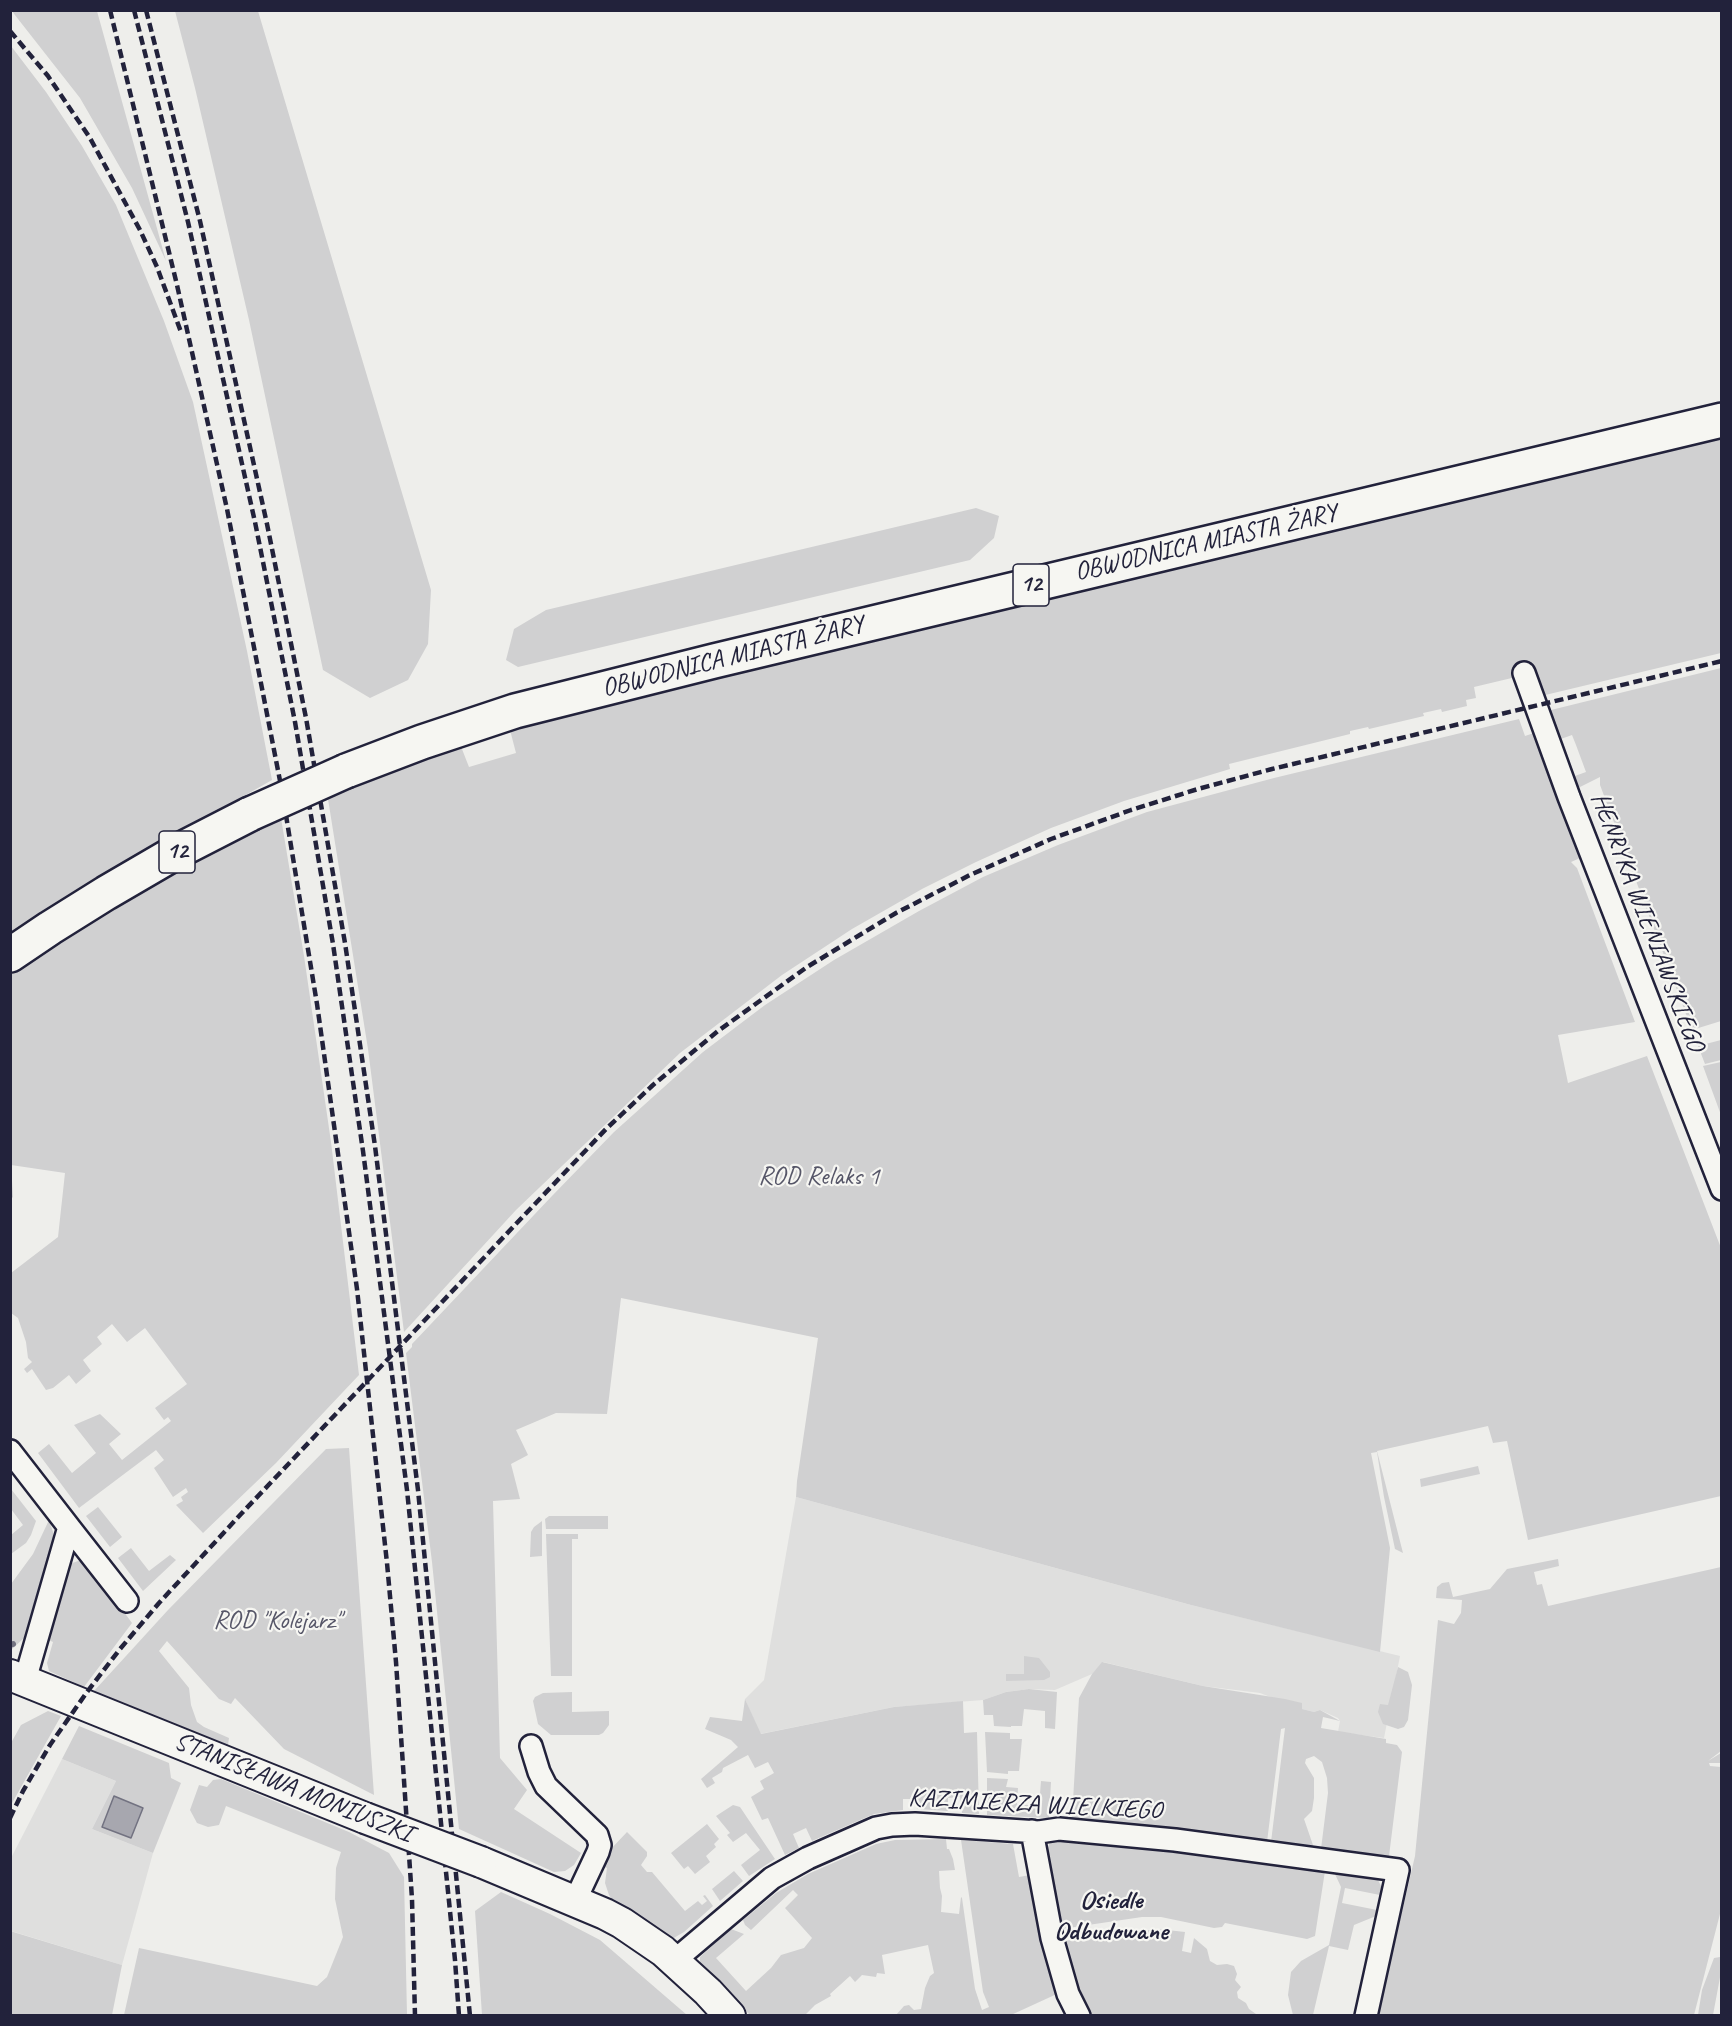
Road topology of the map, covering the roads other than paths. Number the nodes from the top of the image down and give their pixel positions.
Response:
1 (1722, 420) edge
2 (1524, 673) dead end
3 (10, 955) edge
4 (1722, 1189) edge
5 (10, 1451) edge
6 (69, 1527) junction
7 (127, 1601) dead end
8 (18, 1678) edge
9 (531, 1746) dead end
10 (1032, 1831) junction
11 (574, 1903) junction
12 (674, 1961) junction
13 (707, 2016) edge
14 (730, 2016) edge
15 (1079, 2016) edge
16 (1366, 2016) edge

1 - 3 main road, OBWODNICA MIASTA ŻARY / 12, bridge
2 - 4 street, HENRYKA WIENIAWSKIEGO
5 - 6 street
6 - 7 street
6 - 8 street
8 - 11 street, STANISŁAWA MONIUSZKI, bridge
9 - 11 street
10 - 12 street, KAZIMIERZA WIELKIEGO
10 - 15 street
10 - 16 street, KAZIMIERZA WIELKIEGO
11 - 12 street, STANISŁAWA MONIUSZKI
11 - 13 street, STANISŁAWA MONIUSZKI
12 - 14 street, STANISŁAWA MONIUSZKI

